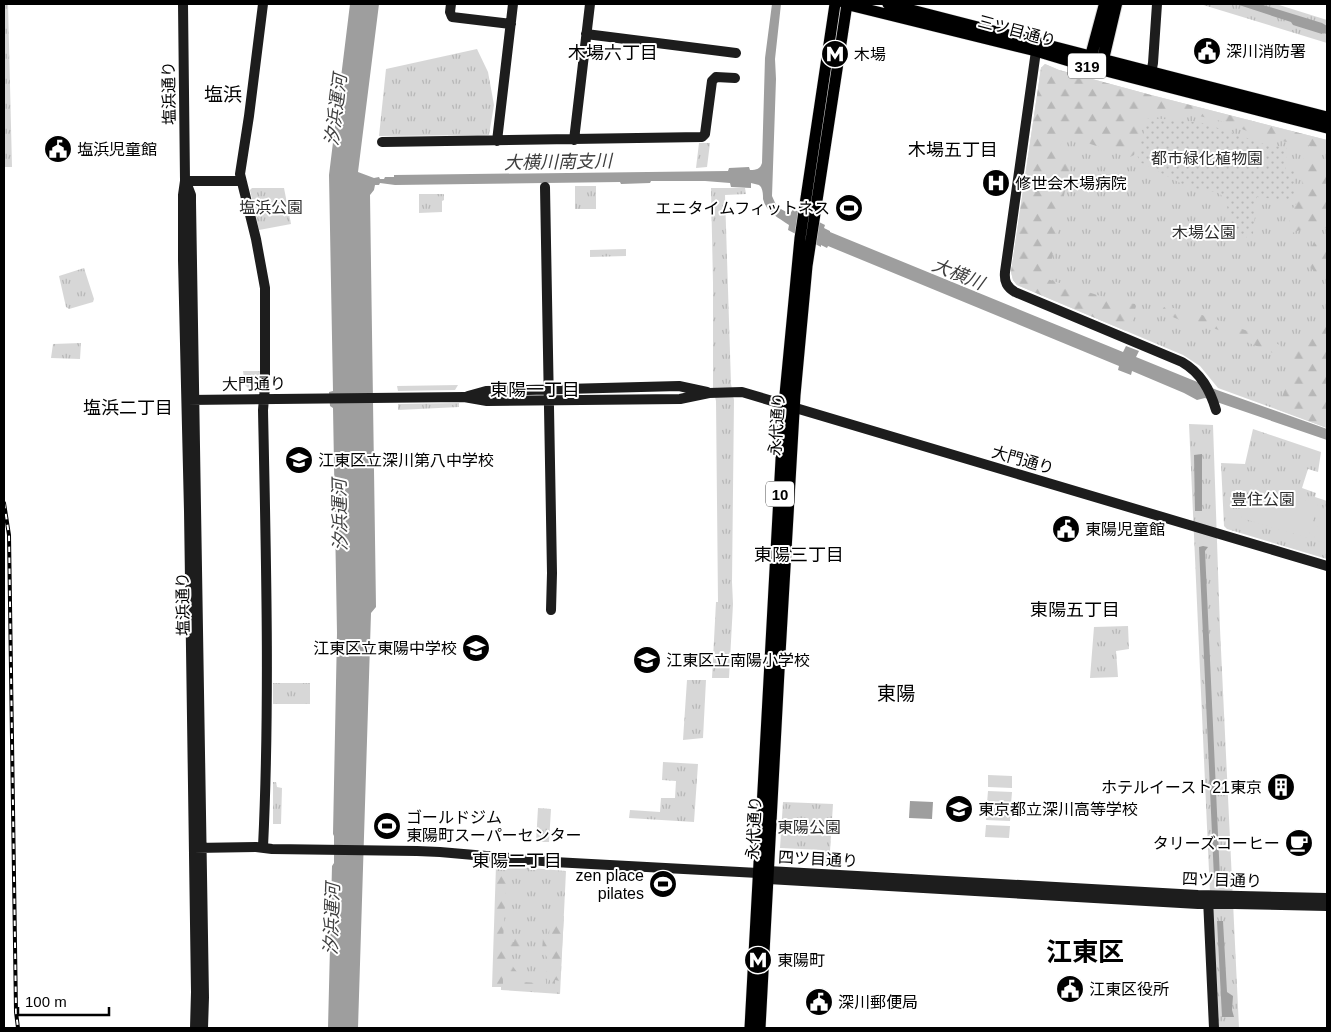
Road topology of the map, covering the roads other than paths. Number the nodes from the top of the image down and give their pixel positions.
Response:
1 (183, 4) edge
2 (263, 4) edge
3 (451, 4) edge
4 (514, 4) edge
5 (590, 4) edge
6 (843, 4) edge
7 (888, 4) edge
8 (1105, 4) edge
9 (1116, 4) edge
10 (1157, 4) edge
11 (511, 24) junction
12 (586, 34) junction
13 (1036, 52) junction
14 (736, 53) dead end
15 (1096, 61) junction
16 (1151, 77) junction
17 (734, 78) dead end
18 (1327, 117) edge
19 (1327, 128) edge
20 (574, 140) junction
21 (497, 141) junction
22 (382, 142) dead end
23 (185, 181) junction
24 (242, 181) junction
25 (545, 187) dead end
26 (549, 389) junction
27 (709, 392) junction
28 (464, 396) junction
29 (263, 398) junction
30 (190, 400) junction
31 (549, 401) junction
32 (1215, 406) dead end
33 (789, 407) junction
34 (1327, 566) edge
35 (551, 610) dead end
36 (263, 847) junction
37 (198, 848) junction
38 (765, 874) junction
39 (1327, 898) edge
40 (1210, 899) junction
41 (1232, 899) junction
42 (1327, 906) edge
43 (195, 1028) edge
44 (203, 1028) edge
45 (750, 1028) edge
46 (760, 1028) edge
47 (1214, 1028) edge

1 - 23 street, 塩浜通り
2 - 24 street
3 - 11 street
4 - 11 street
5 - 12 street
6 - 13 main road, 三ツ目通り / 319
6 - 33 main road, 永代通り / 10
7 - 15 main road, 三ツ目通り / 319
8 - 15 highway
9 - 15 highway
10 - 16 street
11 - 21 street
12 - 14 street
12 - 20 street
13 - 15 main road, 三ツ目通り / 319
13 - 32 street
15 - 16 main road, 三ツ目通り / 319
16 - 18 main road, 三ツ目通り / 319
16 - 19 main road, 三ツ目通り / 319
17 - 20 street
20 - 21 street
21 - 22 street
23 - 24 street
23 - 30 street, 塩浜通り
24 - 29 street
25 - 26 street
26 - 27 street, 大門通り
26 - 28 street, 大門通り
26 - 31 street
27 - 31 street, 大門通り
27 - 33 street, 大門通り
28 - 29 street, 大門通り
28 - 31 street, 大門通り
29 - 30 street, 大門通り
29 - 36 street
30 - 37 street, 塩浜通り
31 - 35 street
33 - 34 street, 大門通り
33 - 38 main road, 永代通り / 10
36 - 37 street, 四ツ目通り
36 - 38 street, 四ツ目通り
37 - 43 street, 塩浜通り
37 - 44 street, 塩浜通り
38 - 40 street, 四ツ目通り
38 - 45 main road, 永代通り / 10
38 - 46 main road, 永代通り / 10
39 - 41 street, 四ツ目通り
40 - 41 street, 四ツ目通り
40 - 47 street
41 - 42 street, 四ツ目通り

